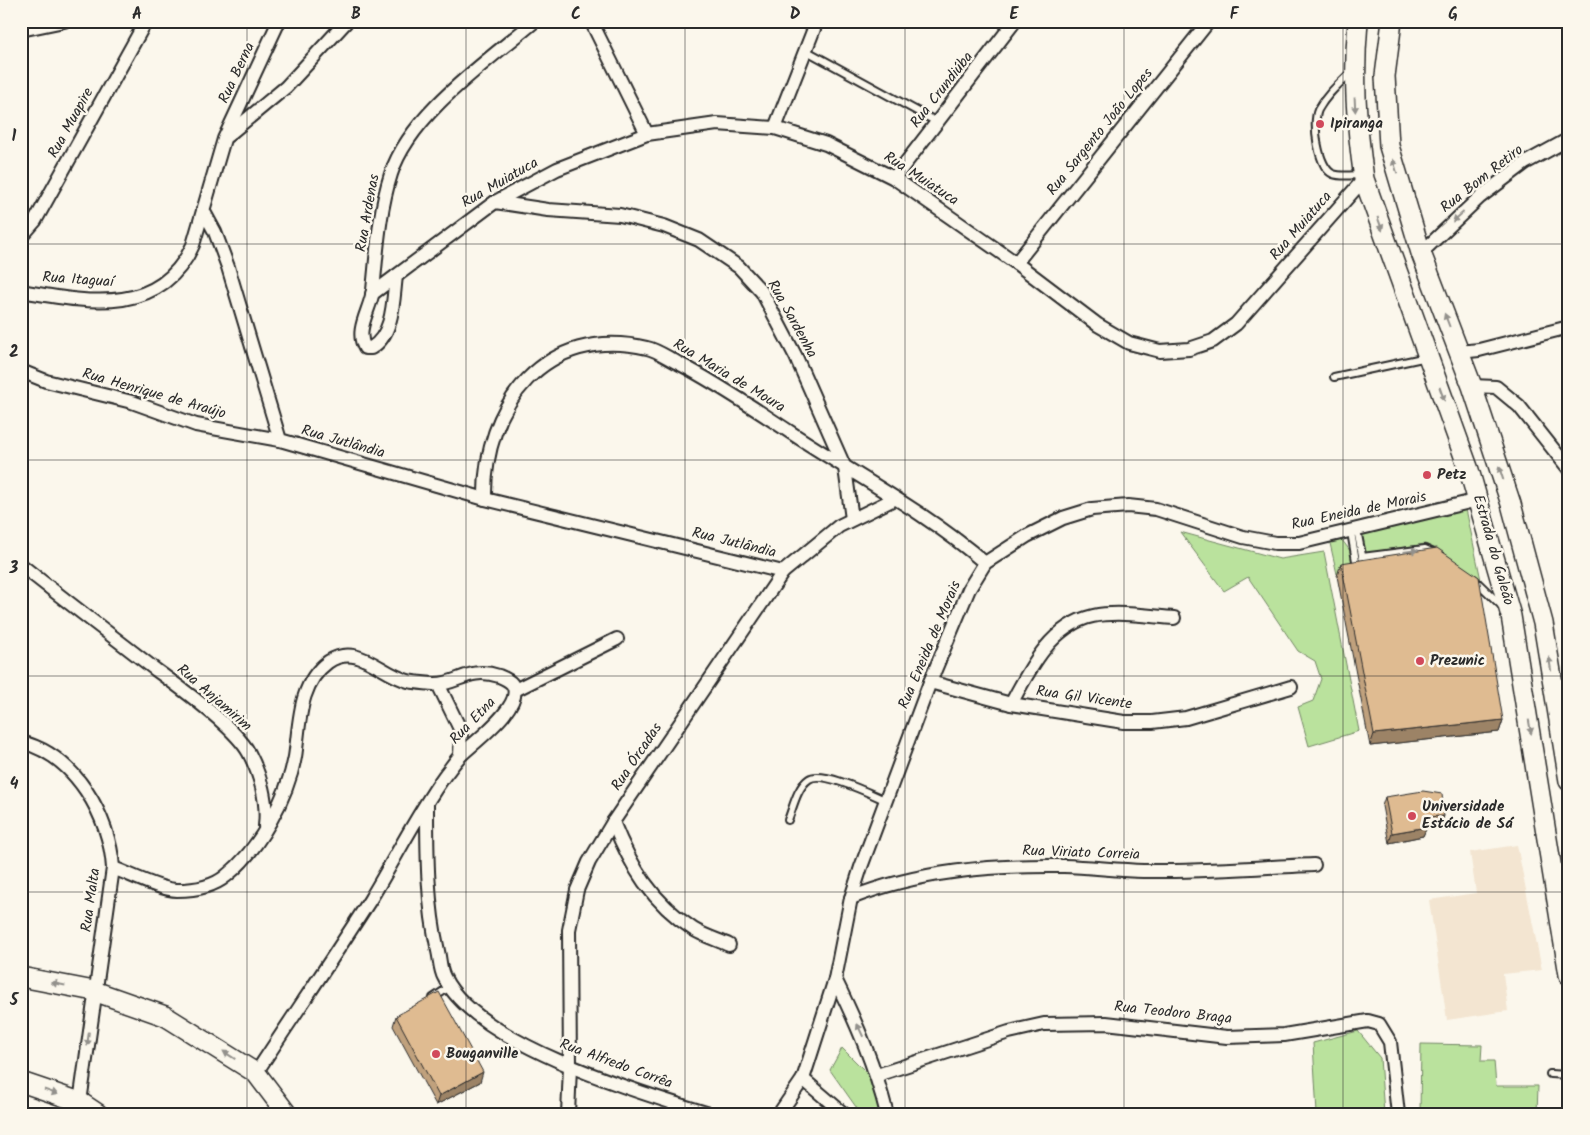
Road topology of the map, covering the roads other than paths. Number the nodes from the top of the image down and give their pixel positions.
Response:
1 (64, 21) edge
2 (146, 21) edge
3 (279, 21) edge
4 (347, 21) edge
5 (535, 21) edge
6 (591, 21) edge
7 (817, 21) edge
8 (1015, 21) edge
9 (1209, 21) edge
10 (1358, 21) edge
11 (1392, 21) edge
12 (21, 30) edge
13 (805, 50) junction
14 (1354, 69) junction
15 (937, 122) junction
16 (775, 128) junction
17 (647, 134) junction
18 (224, 139) junction
19 (1569, 139) edge
20 (1364, 177) junction
21 (894, 178) junction
22 (495, 202) junction
23 (203, 210) junction
24 (21, 238) edge
25 (1421, 253) junction
26 (1016, 262) junction
27 (396, 276) junction
28 (21, 291) edge
29 (372, 294) junction
30 (1569, 327) edge
31 (1459, 352) junction
32 (1428, 357) junction
33 (21, 372) edge
34 (1334, 377) dead end
35 (1472, 386) junction
36 (280, 440) junction
37 (845, 468) junction
38 (1569, 469) edge
39 (485, 499) junction
40 (894, 499) junction
41 (1478, 500) junction
42 (852, 519) junction
43 (1354, 531) junction
44 (1439, 555) edge
45 (1362, 557) junction
46 (985, 563) junction
47 (21, 565) edge
48 (783, 572) junction
49 (1469, 575) edge
50 (1511, 616) junction
51 (1174, 618) dead end
52 (1543, 623) junction
53 (617, 639) dead end
54 (930, 682) junction
55 (438, 684) junction
56 (1291, 687) dead end
57 (515, 690) junction
58 (1011, 704) junction
59 (21, 742) edge
60 (460, 756) junction
61 (1569, 781) edge
62 (885, 800) junction
63 (427, 804) junction
64 (788, 820) dead end
65 (613, 822) junction
66 (264, 830) junction
67 (1314, 865) dead end
68 (113, 868) junction
69 (851, 898) junction
70 (729, 945) dead end
71 (1569, 974) edge
72 (21, 977) edge
73 (836, 979) junction
74 (451, 986) junction
75 (94, 991) junction
76 (430, 1000) edge
77 (570, 1067) junction
78 (256, 1073) junction
79 (1550, 1074) dead end
80 (877, 1075) junction
81 (1569, 1075) edge
82 (804, 1079) junction
83 (21, 1082) edge
84 (80, 1102) junction
85 (98, 1114) edge
86 (287, 1114) edge
87 (568, 1114) edge
88 (709, 1114) edge
89 (779, 1114) edge
90 (844, 1114) edge
91 (888, 1114) edge
92 (1398, 1114) edge

1 - 12 street
2 - 24 street, Rua Muapire
3 - 18 street, Rua Berna
4 - 18 street
5 - 29 street, Rua Ardenas
6 - 17 street
7 - 13 street
8 - 15 street, Rua Crundiúba
9 - 26 street, Rua Sargento João Lopes
10 - 14 main road, Estrada do Galeão
25 -> 11 main road, Estrada do Galeão
13 - 15 lane
13 - 16 street
14 -> 20 main road, Estrada do Galeão
14 - 20 lane
15 - 21 street, Rua Crundiúba
16 - 17 street, Rua Muiatuca
16 - 21 street, Rua Muiatuca
17 - 22 street, Rua Muiatuca
18 - 23 street
19 -> 25 street, Rua Bom Retiro
20 - 26 street, Rua Muiatuca
20 -> 32 main road, Estrada do Galeão
21 - 26 street, Rua Muiatuca
22 - 27 street, Rua Muiatuca
22 - 37 street, Rua Sardenha
23 - 28 street, Rua Itaguaí
23 - 36 street, Rua Jutlândia
31 -> 25 main road, Estrada do Galeão
27 - 29 street, Rua Muiatuca
27 - 29 street, Rua Ardenas
30 - 31 street
31 - 35 main road, Estrada do Galeão
32 - 34 lane
32 -> 41 main road, Estrada do Galeão
33 - 36 street, Rua Henrique de Araújo
35 - 38 street
52 -> 35 main road, Estrada do Galeão
36 - 39 street, Rua Jutlândia
37 - 39 street, Rua Maria de Moura
37 - 40 street, Rua Maria de Moura
37 - 42 street, Rua Sardenha
39 - 48 street, Rua Jutlândia
40 - 42 street, Rua Órcadas
40 - 46 street, Rua Maria de Moura
41 - 43 street, Rua Eneida de Morais
41 - 50 main road, Estrada do Galeão
41 - 52 main road
42 - 48 street, Rua Órcadas
43 - 45 lane
43 - 45 lane
43 - 46 street, Rua Eneida de Morais
45 -> 44 lane
46 - 54 street, Rua Eneida de Morais
47 - 66 street, Rua Anjamirim
48 - 65 street, Rua Órcadas
49 - 50 lane
50 -> 71 main road, Estrada do Galeão
51 - 58 street
61 -> 52 main road, Estrada do Galeão
53 - 57 street
54 - 58 street, Rua Gil Vicente
54 - 62 street, Rua Eneida de Morais
55 - 57 street, Rua Etna
55 - 60 street
55 - 66 street, Rua Etna
56 - 58 street, Rua Gil Vicente
57 - 60 street, Rua Etna
59 - 68 street, Rua Malta
60 - 63 street, Rua Etna
62 - 64 lane
62 - 69 street, Rua Eneida de Morais
63 - 74 street, Rua Alfredo Corrêa
63 - 78 street, Rua Etna
65 - 70 street
65 - 77 street, Rua Órcadas
66 - 68 street
67 - 69 street, Rua Viriato Correia
68 - 75 street, Rua Malta
69 - 73 street, Rua Eneida de Morais
75 -> 72 main road
80 -> 73 street
73 - 82 street, Rua Eneida de Morais
74 - 76 lane
74 - 77 street, Rua Alfredo Corrêa
78 -> 75 main road
75 -> 84 street, Rua Malta
77 - 87 street, Rua Órcadas
77 - 88 street, Rua Alfredo Corrêa
78 - 86 main road
79 - 81 lane
80 - 91 street
80 - 92 street, Rua Teodoro Braga
82 - 89 street, Rua Eneida de Morais
82 - 90 street
83 -> 84 main road
84 - 85 main road

